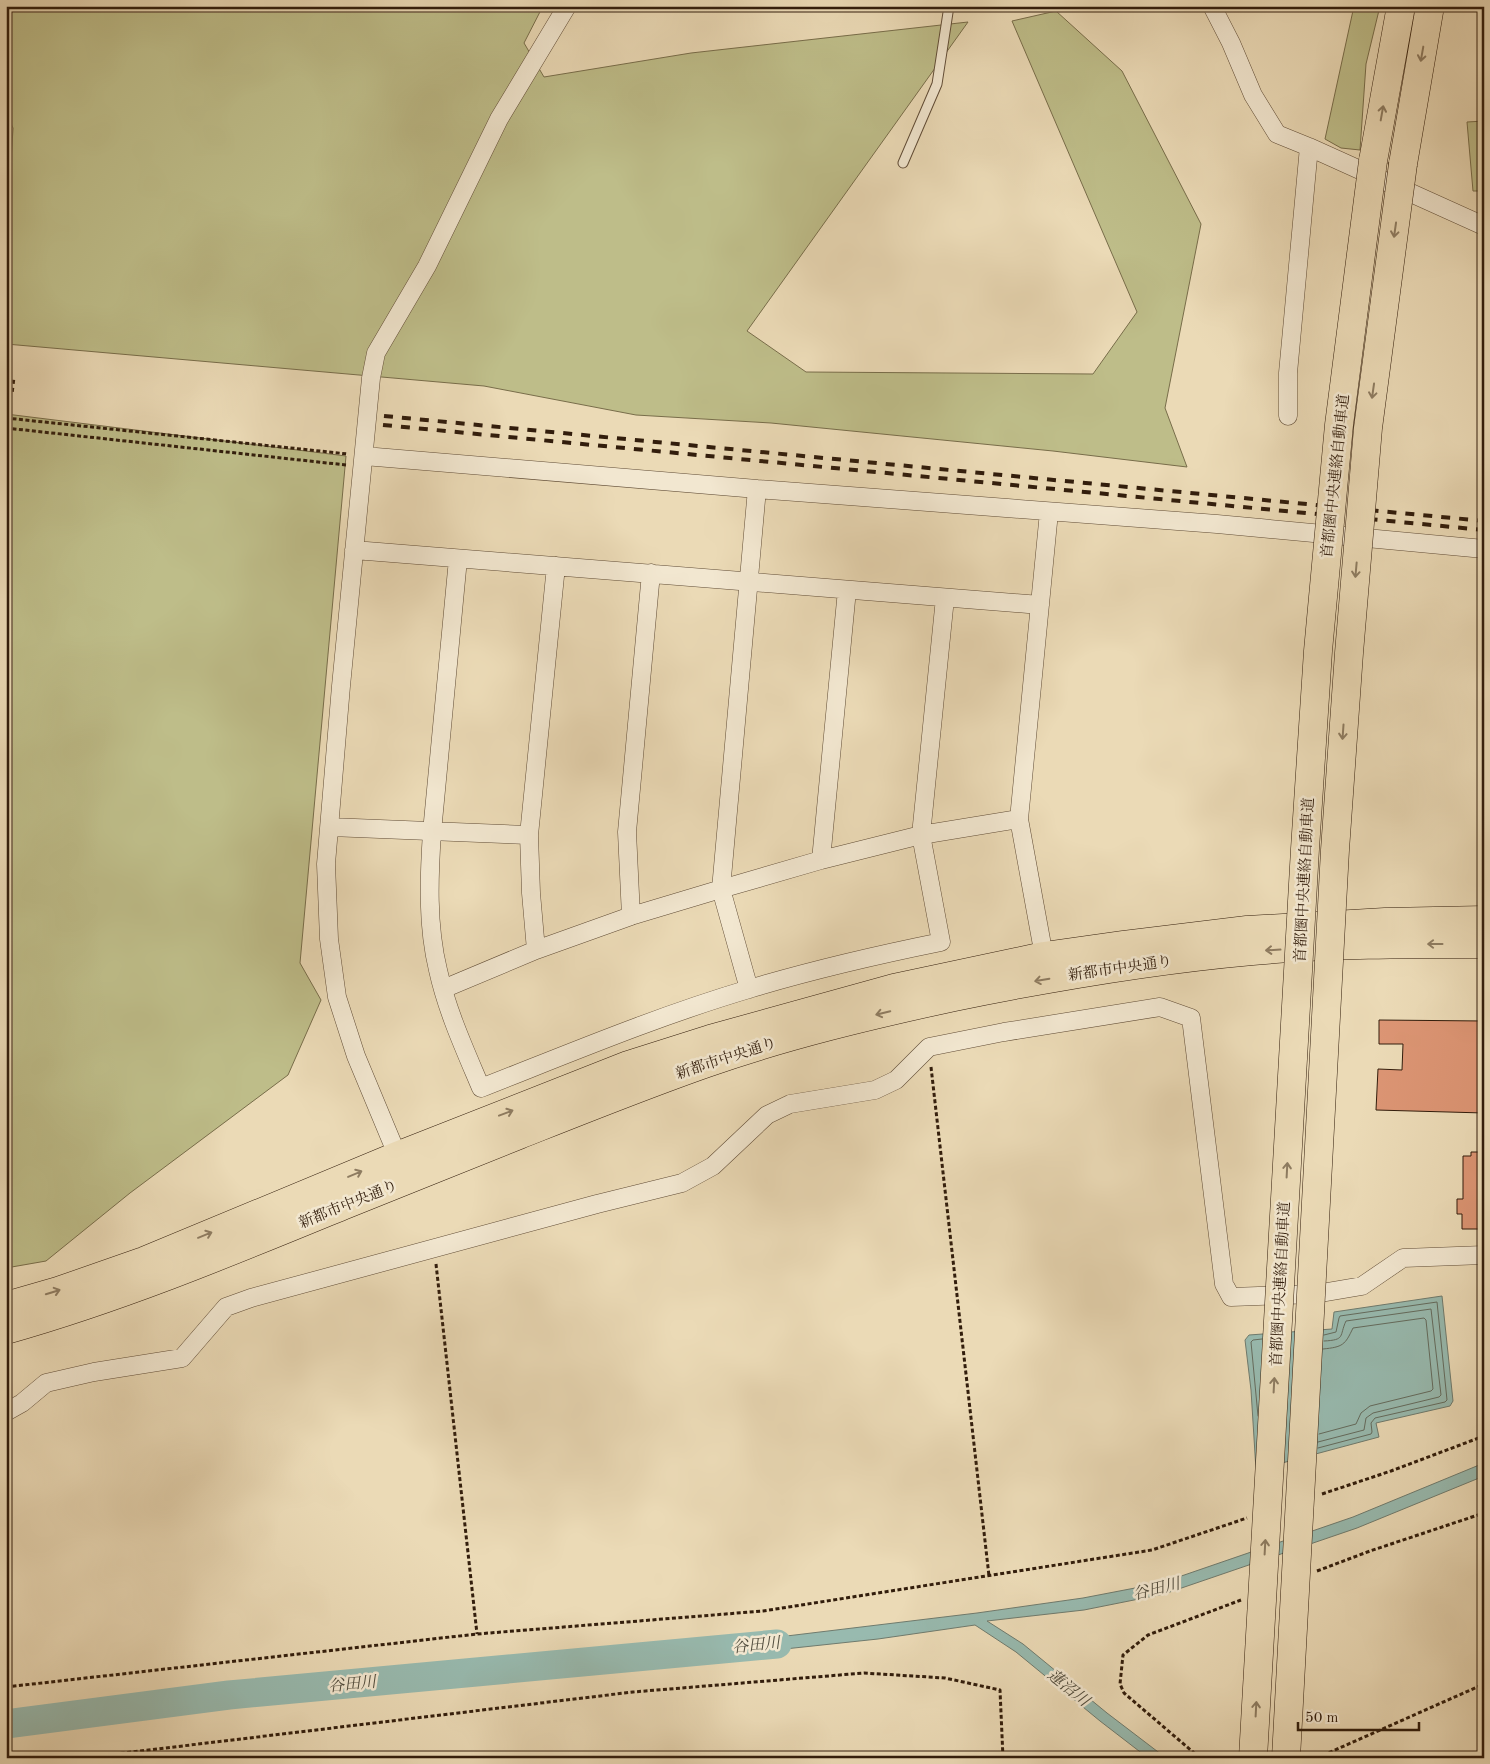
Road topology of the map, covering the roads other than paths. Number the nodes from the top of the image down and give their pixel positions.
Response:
1 (567, 6) edge
2 (949, 6) edge
3 (1212, 6) edge
4 (1401, 6) edge
5 (1430, 6) edge
6 (1309, 147) junction
7 (904, 163) dead end
8 (1484, 226) edge
9 (1288, 416) dead end
10 (363, 461) junction
11 (757, 489) junction
12 (1049, 512) junction
13 (1484, 549) edge
14 (354, 550) junction
15 (458, 559) junction
16 (556, 566) junction
17 (651, 573) junction
18 (749, 581) junction
19 (847, 590) junction
20 (945, 598) junction
21 (1040, 605) junction
22 (1019, 819) junction
23 (330, 827) junction
24 (432, 832) junction
25 (920, 835) junction
26 (529, 836) junction
27 (821, 860) junction
28 (721, 889) junction
29 (631, 916) junction
30 (1484, 920) edge
31 (1484, 944) edge
32 (536, 950) junction
33 (1044, 956) junction
34 (443, 989) junction
35 (749, 989) junction
36 (403, 1168) junction
37 (1484, 1255) edge
38 (6, 1306) edge
39 (6, 1330) edge
40 (6, 1412) edge
41 (1253, 1758) edge
42 (1286, 1758) edge

1 - 10 street
2 - 7 lane
3 - 6 street
41 -> 4 main road, 首都圏中央連絡自動車道, bridge
5 -> 42 main road, 首都圏中央連絡自動車道, bridge
6 - 8 street
6 - 9 street
10 - 11 street
10 - 14 street
11 - 12 street
11 - 18 street
12 - 13 street
12 - 21 street
14 - 15 street
14 - 23 street
15 - 16 street
15 - 24 street
16 - 17 street
16 - 26 street
17 - 18 street
17 - 29 street
18 - 19 street
18 - 28 street
19 - 20 street
19 - 27 street
20 - 21 street
20 - 25 street
21 - 22 street
22 - 25 street
22 - 33 street
23 - 24 street
23 - 36 street
24 - 26 street
24 - 34 street
25 - 27 street
25 - 35 street
26 - 32 street
27 - 28 street
28 - 29 street
28 - 35 street
29 - 32 street
30 - 33 main road, 新都市中央通り
31 -> 36 main road, 新都市中央通り
32 - 34 street
36 -> 33 main road, 新都市中央通り
34 - 35 street
38 -> 36 main road, 新都市中央通り
36 - 39 main road, 新都市中央通り
37 - 40 street

